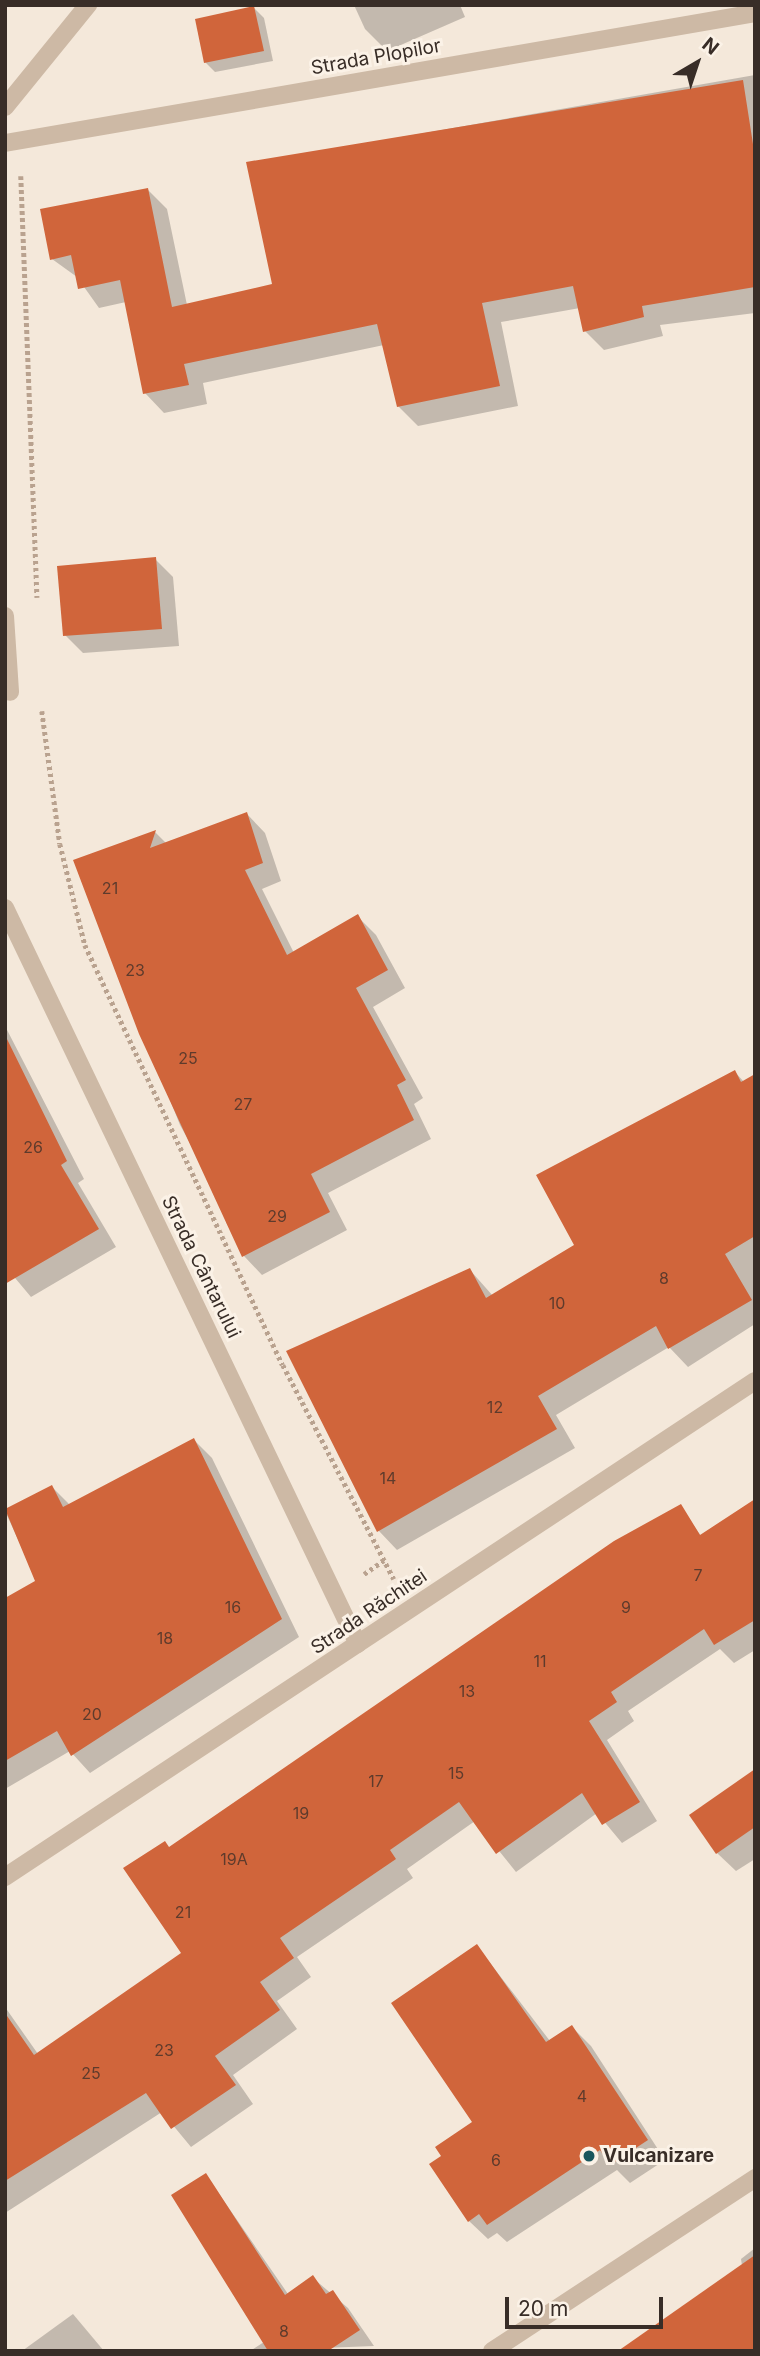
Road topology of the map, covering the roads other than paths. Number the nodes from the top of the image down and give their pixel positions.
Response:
1 (88, 5) edge
2 (755, 13) edge
3 (5, 107) edge
4 (13, 141) edge
5 (5, 617) edge
6 (10, 692) dead end
7 (5, 908) edge
8 (755, 1381) edge
9 (358, 1644) junction
10 (5, 1877) edge
11 (755, 2178) edge
12 (492, 2351) edge

1 - 3 street
2 - 4 street, Strada Plopilor
5 - 6 street
7 - 9 street, Strada Cântarului
8 - 9 street, Strada Răchitei
9 - 10 street, Strada Răchitei
11 - 12 street

